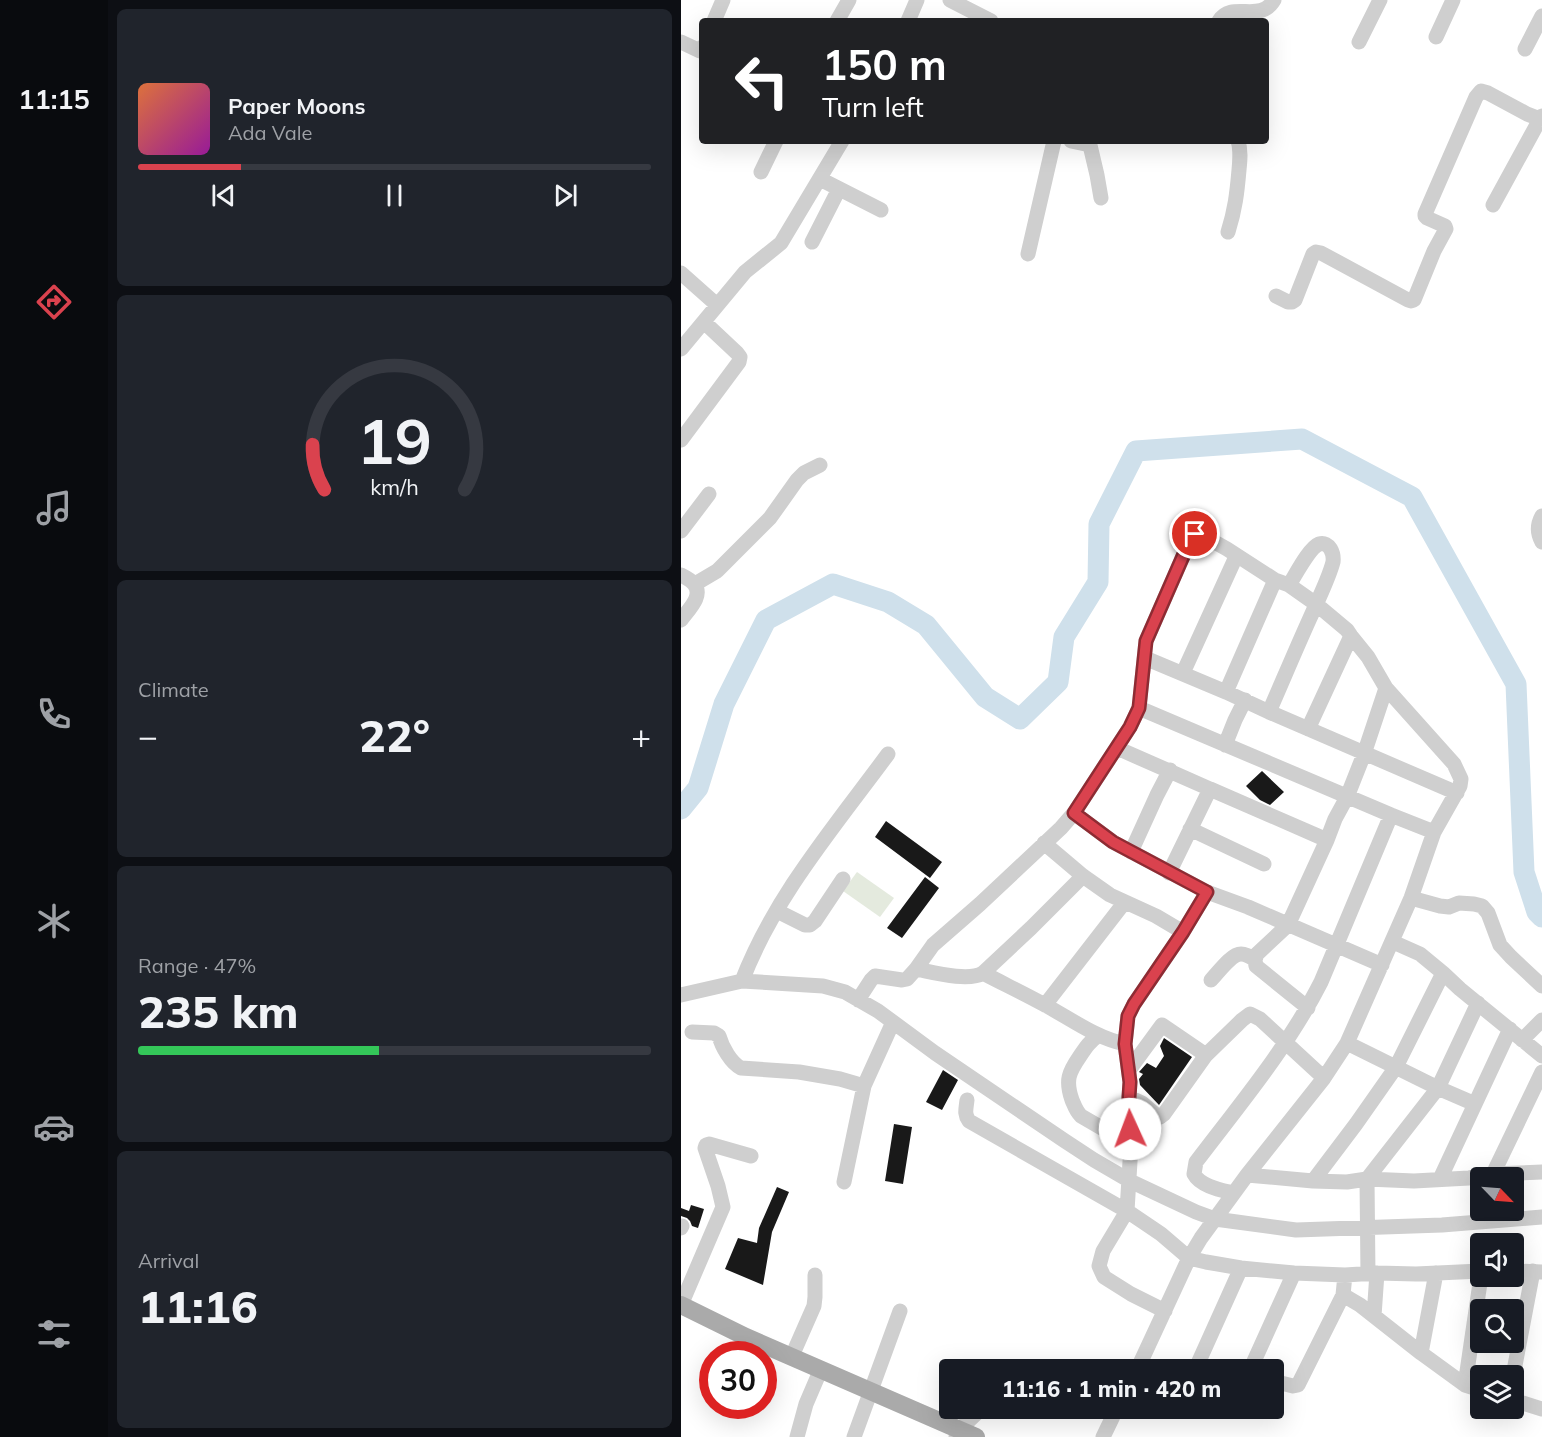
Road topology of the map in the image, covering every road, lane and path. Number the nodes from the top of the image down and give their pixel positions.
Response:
1 (723, 0) edge
2 (849, 0) edge
3 (917, 0) edge
4 (950, 0) edge
5 (1274, 0) edge
6 (1380, 0) edge
7 (1453, 0) edge
8 (1542, 16) edge
9 (720, 18) edge
10 (839, 18) edge
11 (908, 18) edge
12 (985, 18) edge
13 (1221, 18) edge
14 (1436, 37) dead end
15 (681, 42) edge
16 (1359, 42) dead end
17 (1525, 49) dead end
18 (699, 51) edge
19 (1541, 117) edge
20 (775, 144) edge
21 (840, 144) edge
22 (1052, 144) edge
23 (1090, 144) edge
24 (1239, 144) edge
25 (761, 172) dead end
26 (820, 179) junction
27 (839, 189) junction
28 (1101, 198) dead end
29 (1493, 205) dead end
30 (881, 210) dead end
31 (1228, 232) dead end
32 (812, 242) dead end
33 (1028, 254) dead end
34 (681, 273) edge
35 (1276, 296) dead end
36 (717, 305) junction
37 (704, 322) junction
38 (681, 349) edge
39 (681, 440) edge
40 (820, 465) dead end
41 (709, 494) dead end
42 (1542, 516) edge
43 (681, 531) edge
44 (1542, 542) edge
45 (1238, 557) junction
46 (681, 575) edge
47 (1282, 583) junction
48 (695, 584) junction
49 (1316, 604) junction
50 (681, 620) edge
51 (1351, 636) junction
52 (1145, 658) junction
53 (1183, 673) junction
54 (1386, 688) junction
55 (1226, 692) junction
56 (1245, 700) junction
57 (1139, 708) junction
58 (1269, 712) junction
59 (1308, 729) junction
60 (1225, 745) junction
61 (1117, 748) junction
62 (888, 754) dead end
63 (1364, 754) junction
64 (1170, 770) junction
65 (1210, 789) junction
66 (1457, 793) junction
67 (1347, 796) junction
68 (1074, 813) junction
69 (1391, 815) junction
70 (1190, 829) junction
71 (1434, 832) junction
72 (1327, 840) junction
73 (1044, 843) junction
74 (1131, 852) junction
75 (1264, 864) dead end
76 (1169, 873) junction
77 (1083, 876) junction
78 (843, 879) dead end
79 (1207, 892) junction
80 (1411, 898) junction
81 (1123, 903) junction
82 (777, 911) junction
83 (1288, 925) junction
84 (1183, 932) junction
85 (1393, 942) junction
86 (1336, 946) junction
87 (1255, 960) junction
88 (1382, 965) junction
89 (916, 969) junction
90 (983, 973) junction
91 (1443, 973) junction
92 (1211, 980) dead end
93 (742, 981) junction
94 (1542, 986) edge
95 (681, 995) edge
96 (858, 1000) junction
97 (1478, 1003) junction
98 (1045, 1005) junction
99 (1308, 1008) junction
100 (1542, 1020) edge
101 (893, 1022) junction
102 (1510, 1029) junction
103 (691, 1032) dead end
104 (1099, 1035) junction
105 (1522, 1040) junction
106 (1285, 1043) junction
107 (1347, 1043) junction
108 (1125, 1044) junction
109 (1206, 1055) junction
110 (1542, 1056) edge
111 (1396, 1067) junction
112 (1129, 1070) junction
113 (1542, 1072) edge
114 (1324, 1078) junction
115 (864, 1086) junction
116 (1438, 1088) junction
117 (1129, 1097) junction
118 (967, 1101) dead end
119 (1475, 1104) junction
120 (1131, 1145) junction
121 (751, 1156) dead end
122 (1497, 1167) edge
123 (1542, 1172) edge
124 (1524, 1173) edge
125 (1247, 1175) junction
126 (1470, 1178) edge
127 (1367, 1179) junction
128 (1440, 1179) junction
129 (1130, 1181) junction
130 (1313, 1181) junction
131 (844, 1182) dead end
132 (1233, 1193) junction
133 (1127, 1211) junction
134 (1524, 1216) edge
135 (1542, 1217) edge
136 (1215, 1219) junction
137 (1470, 1220) edge
138 (1368, 1228) junction
139 (1189, 1258) junction
140 (1241, 1268) junction
141 (1470, 1271) edge
142 (1537, 1271) edge
143 (1294, 1273) junction
144 (1372, 1273) junction
145 (1436, 1273) junction
146 (816, 1275) dead end
147 (1345, 1275) junction
148 (1479, 1287) edge
149 (1343, 1295) junction
150 (681, 1305) edge
151 (900, 1311) dead end
152 (1165, 1311) junction
153 (1374, 1316) junction
154 (1421, 1353) junction
155 (792, 1356) junction
156 (1142, 1359) edge
157 (1200, 1359) edge
158 (1255, 1359) edge
159 (1516, 1365) edge
160 (821, 1369) junction
161 (1284, 1384) edge
162 (1465, 1385) junction
163 (1470, 1387) edge
164 (871, 1390) junction
165 (1524, 1403) edge
166 (1542, 1409) edge
167 (974, 1419) edge
168 (1112, 1419) edge
169 (964, 1434) edge
170 (798, 1437) edge
171 (854, 1437) edge
172 (1103, 1437) edge

1 - 9 street
2 - 10 street
3 - 11 street
4 - 12 street
5 - 13 street
6 - 16 street
7 - 14 street
8 - 17 street
15 - 18 street
19 - 29 street
19 - 35 street
20 - 25 street
21 - 26 street
22 - 33 street
23 - 28 street
24 - 31 street
26 - 27 street
26 - 36 street
27 - 30 street
27 - 32 street
34 - 36 street
36 - 37 street
37 - 38 street
37 - 39 street
40 - 48 street
41 - 43 street
42 - 44 street
45 - 47 street
45 - 52 street
45 - 53 street
46 - 48 street
47 - 49 street
47 - 49 street
47 - 55 street
48 - 50 street
49 - 51 street
49 - 58 street
51 - 54 street
51 - 59 street
52 - 53 street
52 - 57 street
53 - 55 street
54 - 63 street
54 - 66 street
55 - 56 street
56 - 58 street
56 - 60 street
57 - 60 street
57 - 61 street
58 - 59 street
59 - 63 street
60 - 67 street
61 - 64 street
61 - 68 street
62 - 82 street
63 - 66 street
63 - 67 street
64 - 65 street
64 - 74 street
65 - 70 street
65 - 72 street
66 - 71 street
67 - 69 street
67 - 72 street
68 - 73 street
68 - 74 street
69 - 71 street
69 - 86 street
70 - 75 street
70 - 76 street
71 - 80 street
72 - 83 street
73 - 77 street
73 - 89 street
74 - 76 street
76 - 79 street
77 - 81 street
77 - 90 street
78 - 82 street
79 - 83 street
79 - 84 street
80 - 85 street
80 - 94 street
81 - 84 street
81 - 98 street
82 - 93 street
83 - 86 street
83 - 87 street
84 - 108 street
85 - 88 street
85 - 91 street
86 - 88 street
86 - 99 street
87 - 92 street
87 - 99 street
88 - 107 street
89 - 90 street
89 - 96 street
90 - 98 street
91 - 97 street
91 - 111 street
93 - 95 street
93 - 96 street
96 - 101 street
97 - 102 street
97 - 116 street
98 - 104 street
99 - 106 street
100 - 105 street
101 - 115 street
101 - 129 street
102 - 105 street
102 - 119 street
103 - 115 street
104 - 108 street
104 - 120 street
105 - 110 street
106 - 109 street
106 - 114 street
106 - 132 street
107 - 111 street
107 - 114 street
108 - 112 street
109 - 112 street
109 - 117 street
111 - 116 street
111 - 130 street
112 - 117 street
113 - 122 street
114 - 125 street
115 - 131 street
116 - 119 street
116 - 127 street
117 - 120 street
118 - 133 street
119 - 128 street
120 - 129 street
121 - 150 street
123 - 124 street
125 - 130 street
125 - 132 street
126 - 128 street
127 - 128 street
127 - 130 street
127 - 138 street
129 - 133 street
129 - 136 street
132 - 136 street
133 - 139 street
133 - 152 street
134 - 135 street
136 - 138 street
136 - 139 street
137 - 138 street
138 - 144 street
139 - 140 street
139 - 152 street
140 - 143 street
140 - 157 street
141 - 145 street
142 - 159 street
143 - 147 street
143 - 158 street
144 - 145 street
144 - 147 street
144 - 153 street
145 - 154 street
146 - 155 street
147 - 149 street
148 - 162 street
149 - 153 street
149 - 161 street
150 - 155 main road
151 - 164 street
152 - 156 street
153 - 154 street
154 - 162 street
155 - 160 main road
160 - 164 main road
160 - 170 street
162 - 163 street
164 - 169 main road
164 - 171 street
165 - 166 street
167 - 169 street
168 - 172 street

